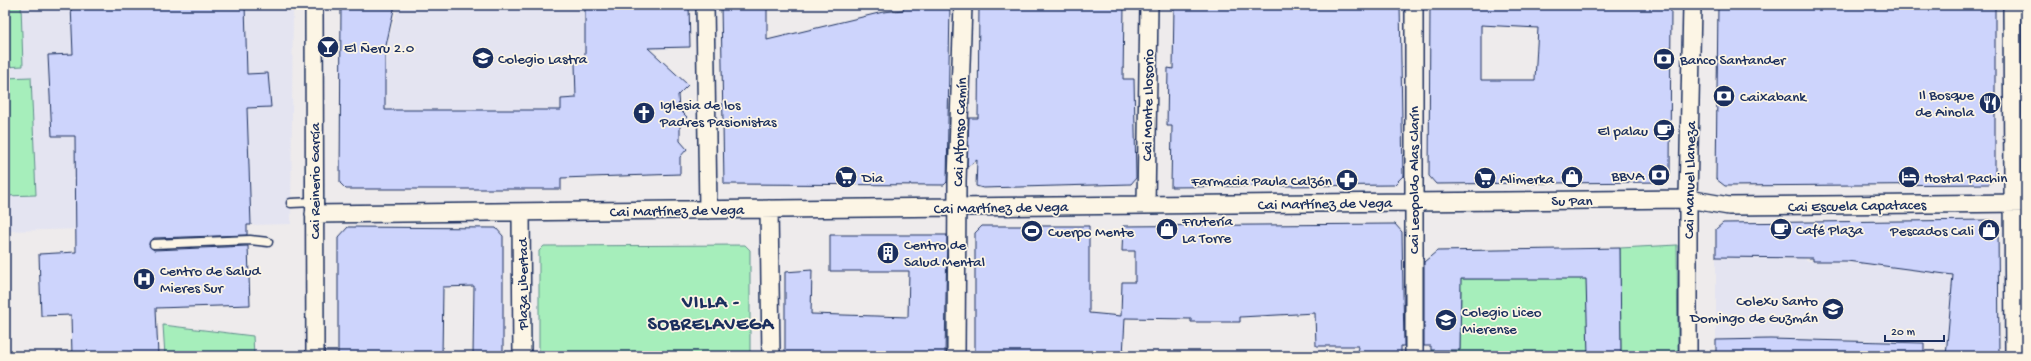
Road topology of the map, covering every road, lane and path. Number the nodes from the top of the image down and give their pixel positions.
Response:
1 (314, 5) edge
2 (705, 5) edge
3 (963, 5) edge
4 (1149, 5) edge
5 (1414, 5) edge
6 (1692, 5) edge
7 (2012, 5) edge
8 (1688, 200) junction
9 (291, 202) dead end
10 (1413, 202) junction
11 (2020, 204) edge
12 (1146, 205) junction
13 (957, 207) junction
14 (314, 208) junction
15 (769, 209) junction
16 (708, 210) junction
17 (521, 212) junction
18 (268, 242) dead end
19 (154, 244) dead end
20 (315, 356) edge
21 (522, 356) edge
22 (771, 356) edge
23 (956, 356) edge
24 (1414, 356) edge
25 (1688, 356) edge
26 (2014, 356) edge

1 - 14 street, Cai Reinerio García
2 - 16 street
3 - 13 street, Cai Alfonso Camín
4 - 12 street, Cai Monte Llosorio
5 - 10 street, Cai Leopoldo Alas Clarín
6 - 8 street, Cai Manuel Llaneza
7 - 11 street
8 - 10 street, Cai Martínez de Vega
8 - 11 street, Cai Escuela Capataces
8 - 25 street, Cai Manuel Llaneza
9 - 14 lane
10 - 12 street, Cai Martínez de Vega
10 - 24 street, Cai Leopoldo Alas Clarín
11 - 26 street
12 - 13 street, Cai Martínez de Vega
13 - 15 street, Cai Martínez de Vega
13 - 23 street, Cai Alfonso Camín
14 - 17 street, Cai Martínez de Vega
14 - 20 street, Cai Reinerio García
15 - 16 street, Cai Martínez de Vega
15 - 22 street
16 - 17 street, Cai Martínez de Vega
17 - 21 street, Plaza Libertad
18 - 19 lane

